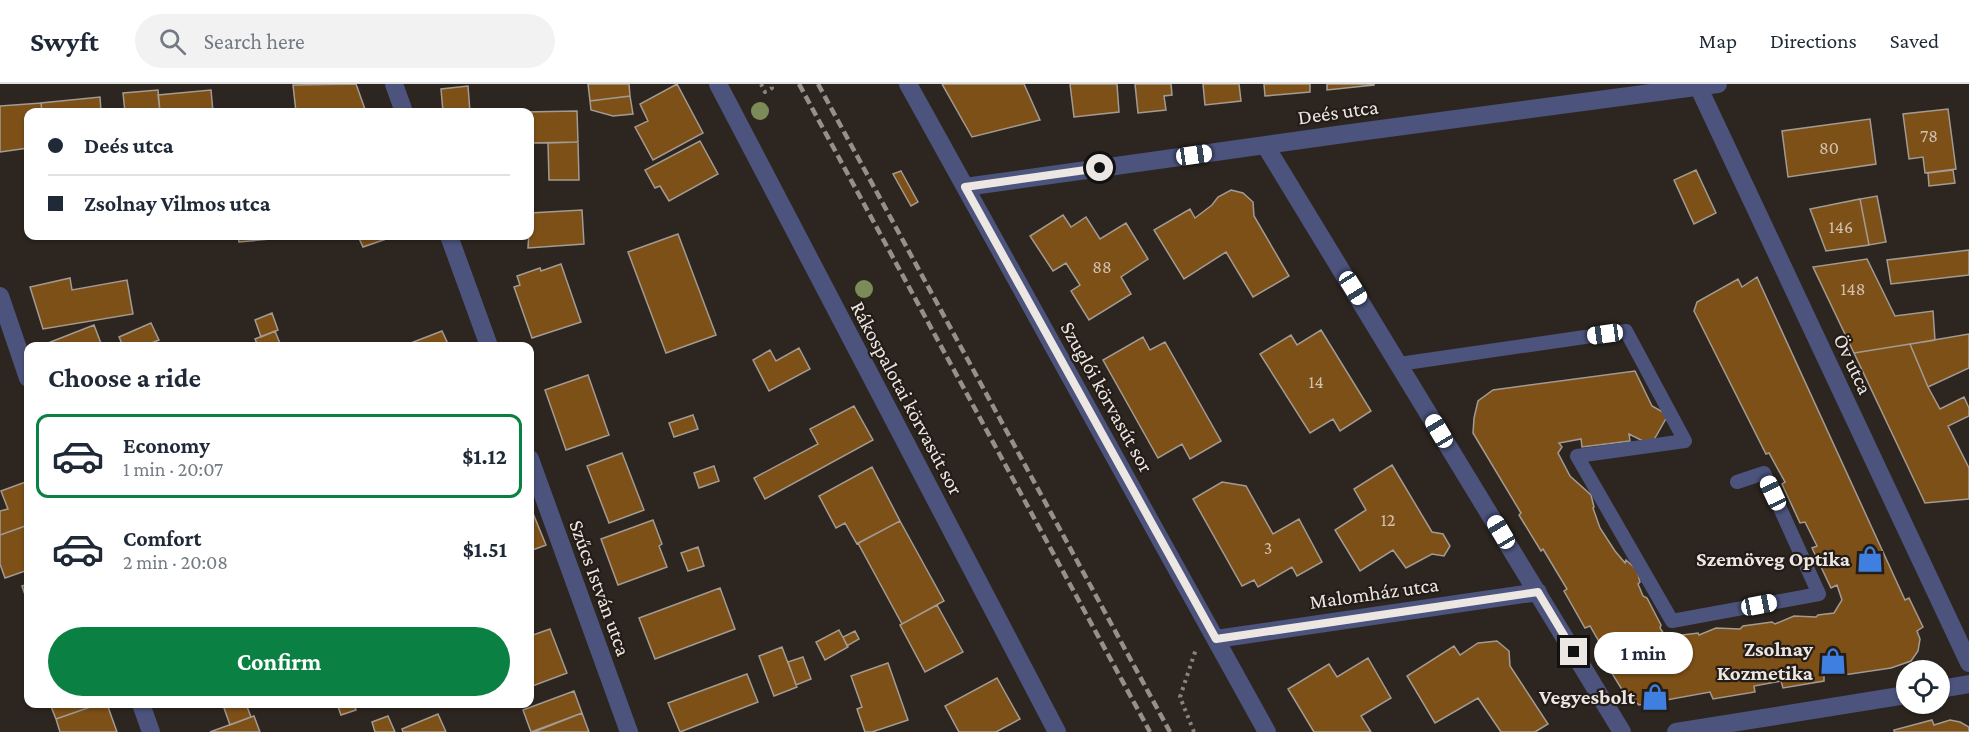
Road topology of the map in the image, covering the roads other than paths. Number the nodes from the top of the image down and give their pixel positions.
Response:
1 (394, 84) edge
2 (718, 84) edge
3 (908, 84) edge
4 (1718, 84) edge
5 (1698, 85) edge
6 (403, 108) edge
7 (1265, 145) junction
8 (965, 187) junction
9 (450, 240) edge
10 (0, 296) edge
11 (488, 342) edge
12 (1399, 364) junction
13 (24, 366) edge
14 (534, 470) edge
15 (1737, 482) dead end
16 (1538, 592) junction
17 (1216, 639) junction
18 (1969, 663) edge
19 (1969, 684) edge
20 (1950, 687) edge
21 (1896, 697) edge
22 (142, 708) edge
23 (151, 732) edge
24 (629, 732) edge
25 (1057, 732) edge
26 (1267, 732) edge
27 (1622, 732) edge
28 (1676, 732) edge

1 - 6 street
2 - 25 street, Rákospalotai körvasút sor
3 - 8 street, Szuglói körvasút sor
4 - 5 street, Deés utca
5 - 7 street, Deés utca
5 - 18 street, Öv utca
7 - 8 street, Deés utca
7 - 12 street
8 - 17 street, Szuglói körvasút sor
9 - 11 street
10 - 13 street
12 - 15 lane
12 - 16 street
14 - 24 street, Szűcs István utca
16 - 17 street, Malomház utca
16 - 27 street
17 - 26 street, Szuglói körvasút sor
19 - 20 street
21 - 28 street
22 - 23 street

